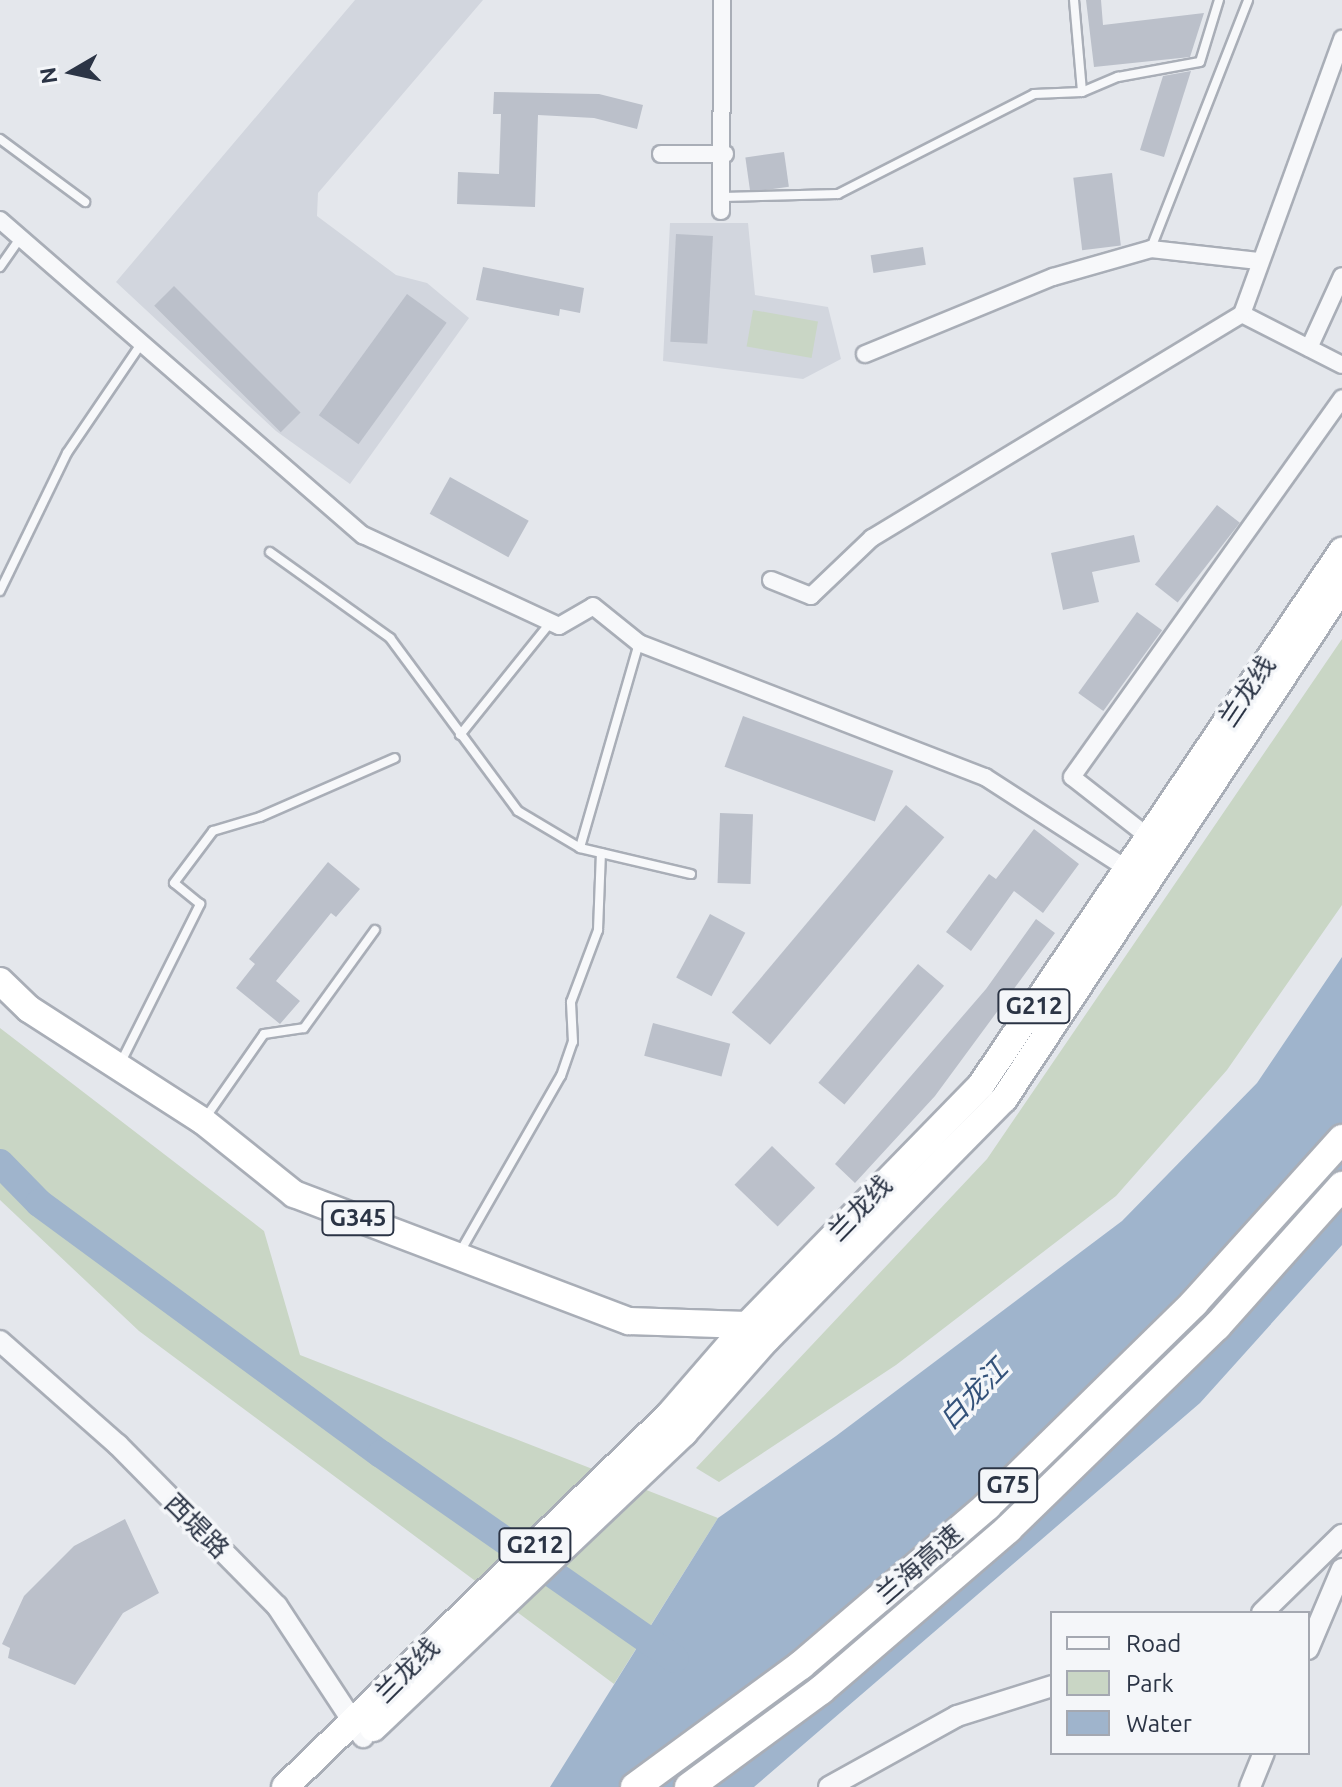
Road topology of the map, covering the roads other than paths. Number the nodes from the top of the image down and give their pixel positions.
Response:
1 (722, 0) edge
2 (1074, 0) edge
3 (1219, 0) edge
4 (1248, 0) edge
5 (1342, 39) edge
6 (1082, 92) junction
7 (0, 139) edge
8 (661, 154) dead end
9 (725, 154) junction
10 (85, 202) dead end
11 (722, 204) joint
12 (0, 220) edge
13 (22, 234) junction
14 (1151, 249) junction
15 (1258, 261) junction
16 (0, 267) edge
17 (1342, 276) edge
18 (1242, 314) junction
19 (141, 344) junction
20 (1309, 348) junction
21 (865, 354) dead end
22 (1342, 365) edge
23 (1342, 399) edge
24 (1342, 551) edge
25 (270, 552) dead end
26 (771, 580) dead end
27 (1342, 587) edge
28 (0, 591) edge
29 (550, 623) junction
30 (639, 643) junction
31 (460, 735) junction
32 (395, 758) dead end
33 (1158, 844) junction
34 (580, 848) junction
35 (601, 853) junction
36 (691, 874) dead end
37 (1138, 874) junction
38 (375, 930) dead end
39 (0, 981) edge
40 (119, 1067) junction
41 (203, 1121) junction
42 (1342, 1139) edge
43 (1342, 1186) edge
44 (458, 1257) junction
45 (757, 1332) junction
46 (0, 1341) edge
47 (1342, 1535) edge
48 (1342, 1569) edge
49 (1264, 1611) edge
50 (1310, 1644) edge
51 (1050, 1687) edge
52 (358, 1730) junction
53 (1263, 1755) edge
54 (285, 1787) edge
55 (311, 1787) edge
56 (635, 1787) edge
57 (689, 1787) edge
58 (829, 1787) edge
59 (1250, 1787) edge

1 - 9 street
2 - 6 lane
3 - 6 lane
4 - 14 lane
5 - 15 street
6 - 11 lane
7 - 10 lane
8 - 9 street
9 - 11 street
12 - 13 street
13 - 16 lane
13 - 19 street
14 - 15 street
14 - 21 street
15 - 18 street
17 - 20 street
18 - 20 street
18 - 26 street
19 - 28 lane
19 - 29 street
20 - 22 street
23 - 33 street
24 - 33 highway, 兰龙线 / G212
25 - 31 lane
27 - 33 highway, 兰龙线 / G212
29 - 30 street
29 - 31 lane
30 - 34 lane
30 - 37 street
31 - 34 lane
32 - 40 lane
33 - 37 highway, 兰龙线 / G212
34 - 35 lane
35 - 36 lane
35 - 44 lane
37 - 45 highway, 兰龙线 / G212
38 - 41 lane
39 - 40 highway, G345
40 - 41 highway, G345
41 - 44 highway, G345
42 - 56 highway, 兰海高速 / G75
43 - 57 highway, 兰海高速 / G75
44 - 45 highway, G345
45 - 52 highway, 兰龙线 / G212
46 - 52 street, 西堤路
47 - 49 street
48 - 50 street
51 - 58 street
52 - 54 highway, 兰龙线 / G212
52 - 55 highway, 兰龙线 / G212
53 - 59 street

